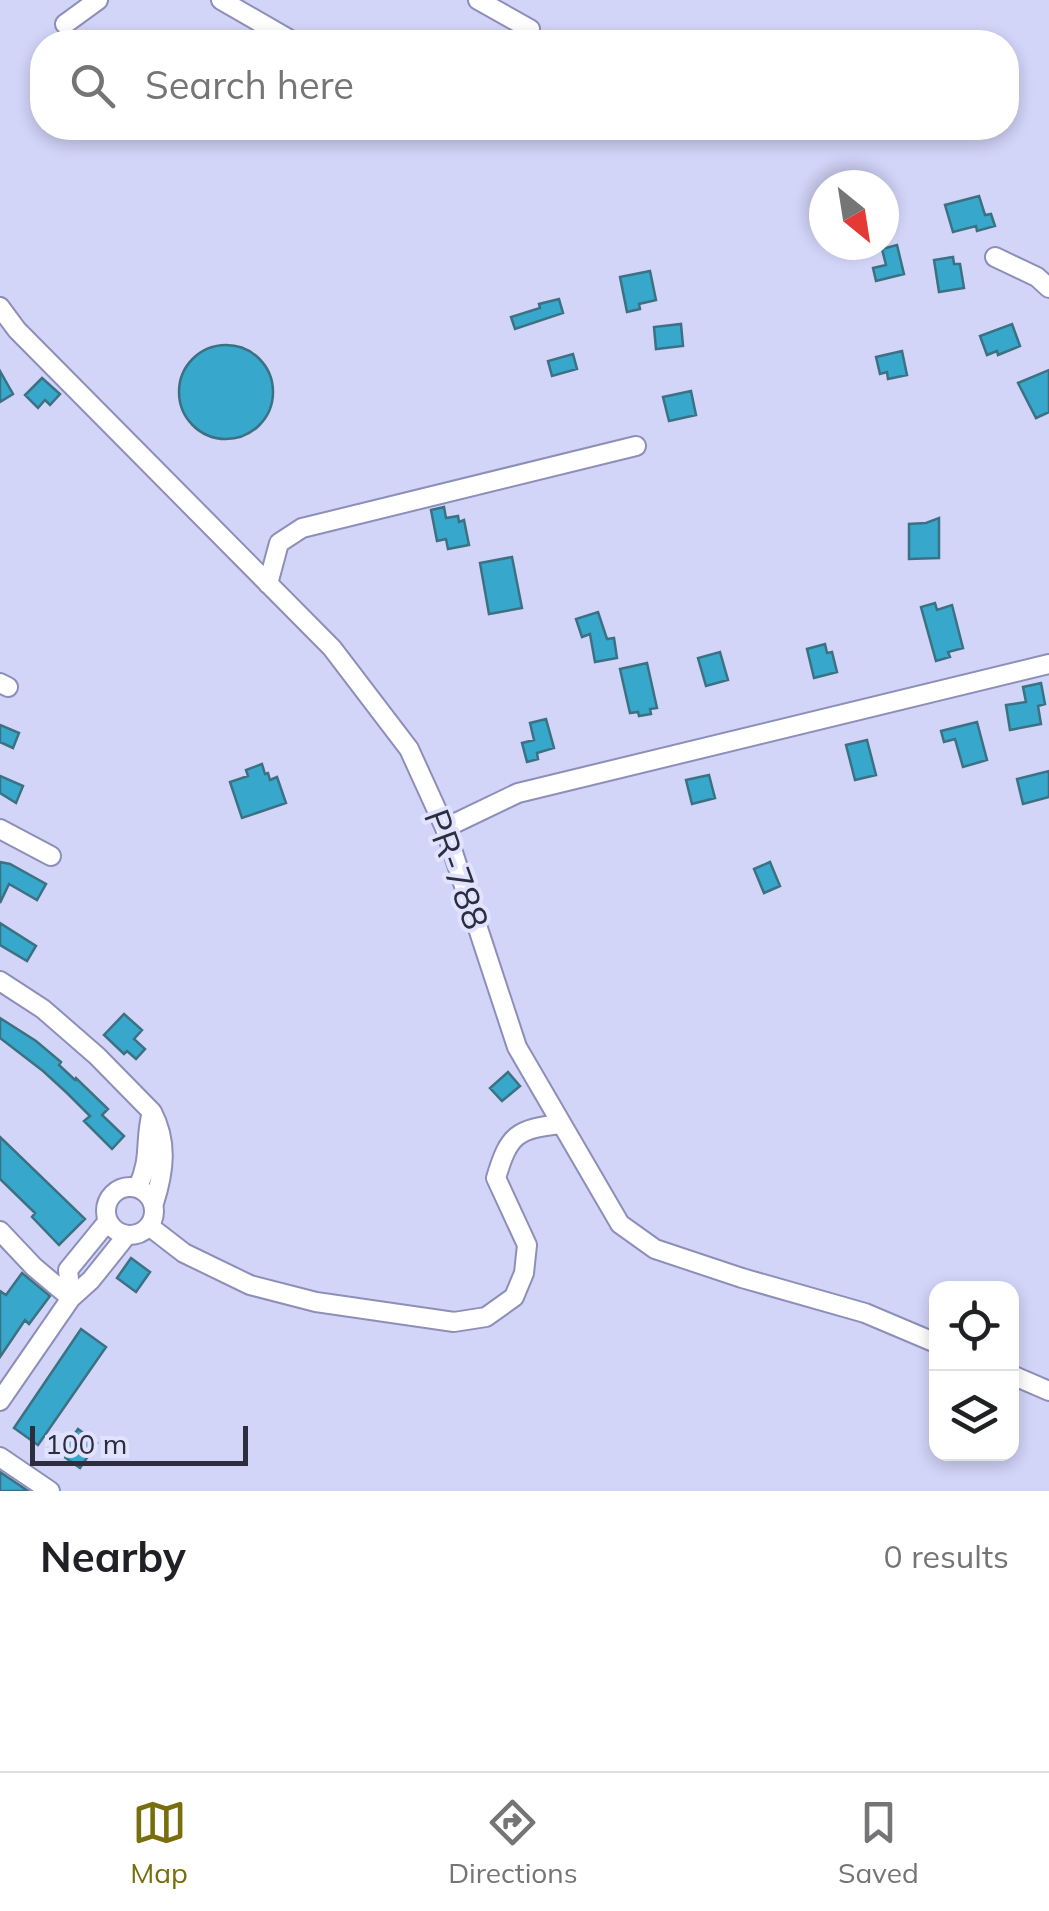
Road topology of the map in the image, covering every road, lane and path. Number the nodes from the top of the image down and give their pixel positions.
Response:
1 (221, 0) edge
2 (478, 0) edge
3 (88, 3) edge
4 (65, 24) dead end
5 (530, 29) dead end
6 (273, 30) edge
7 (996, 257) dead end
8 (1049, 288) edge
9 (0, 307) edge
10 (17, 330) junction
11 (0, 340) edge
12 (636, 446) dead end
13 (268, 584) junction
14 (1047, 671) edge
15 (445, 828) junction
16 (0, 829) edge
17 (50, 856) dead end
18 (0, 981) edge
19 (562, 1124) junction
20 (156, 1148) junction
21 (138, 1187) junction
22 (154, 1204) junction
23 (108, 1222) junction
24 (149, 1226) junction
25 (0, 1231) edge
26 (127, 1235) junction
27 (71, 1298) junction
28 (929, 1340) edge
29 (1019, 1378) edge
30 (1049, 1391) edge
31 (0, 1401) edge
32 (0, 1457) edge
33 (50, 1491) edge

1 - 6 street
2 - 5 street
3 - 4 street
7 - 8 street
9 - 10 street, PR-788 / PR-788
10 - 11 street
10 - 13 street, PR-788 / PR-788
12 - 13 street
13 - 15 street, PR-788 / PR-788
14 - 15 street
15 - 19 street, PR-788 / PR-788
16 - 17 street
18 - 20 street
19 - 24 street
19 - 28 street, PR-788 / PR-788
20 - 21 street
20 - 22 street
21 - 22 street
21 - 23 street
22 - 24 street
23 - 26 street
23 - 27 street
24 - 26 street
25 - 27 street
26 - 27 street
27 - 31 street
29 - 30 street
32 - 33 street

